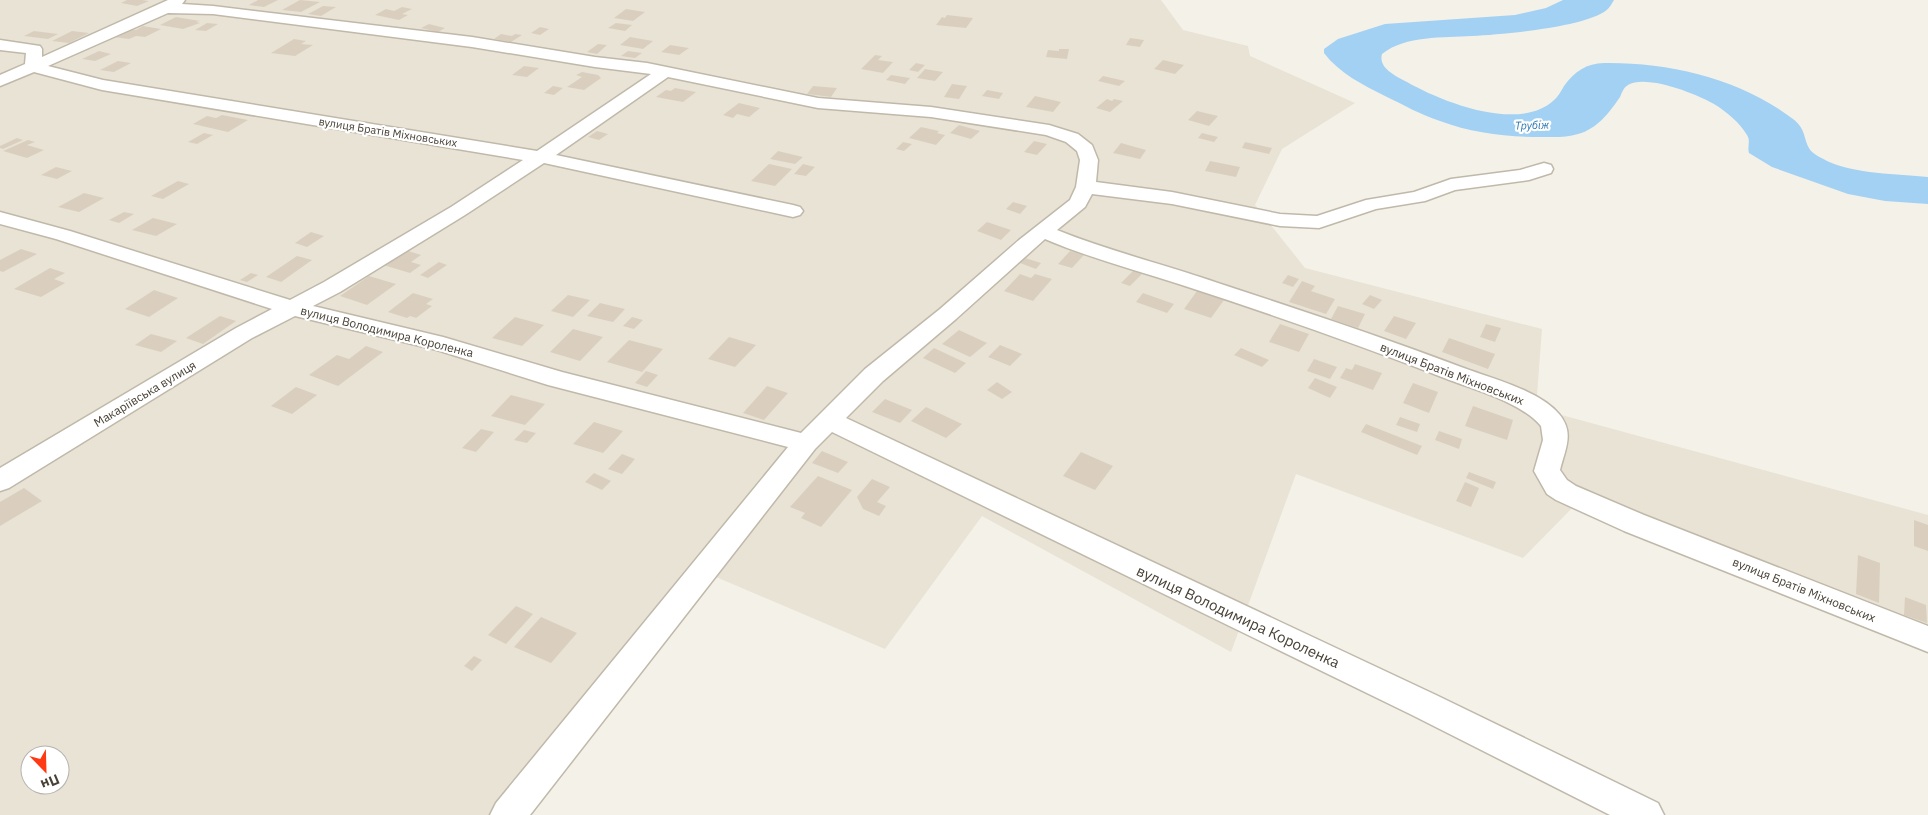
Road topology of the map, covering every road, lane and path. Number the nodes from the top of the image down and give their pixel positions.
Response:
1 (172, 4) edge
2 (0, 45) edge
3 (33, 67) junction
4 (666, 72) junction
5 (0, 81) edge
6 (540, 157) junction
7 (1544, 169) dead end
8 (1086, 187) junction
9 (793, 211) dead end
10 (0, 218) edge
11 (1042, 231) junction
12 (292, 308) junction
13 (828, 420) junction
14 (806, 443) junction
15 (0, 482) edge
16 (1928, 639) edge
17 (508, 815) edge
18 (1646, 815) edge

1 - 3 street
1 - 4 street
2 - 3 street
3 - 5 street
3 - 6 street, вулиця Братів Міхновських
4 - 6 street, Макаріївська вулиця
4 - 8 street
6 - 9 street, вулиця Братів Міхновських
6 - 12 street, Макаріївська вулиця
7 - 8 street
8 - 11 street
10 - 12 street, вулиця Володимира Короленка
11 - 13 street
11 - 16 street, вулиця Братів Міхновських
12 - 14 street, вулиця Володимира Короленка
12 - 15 street, Макаріївська вулиця
13 - 14 street
13 - 18 street, вулиця Володимира Короленка
14 - 17 street

